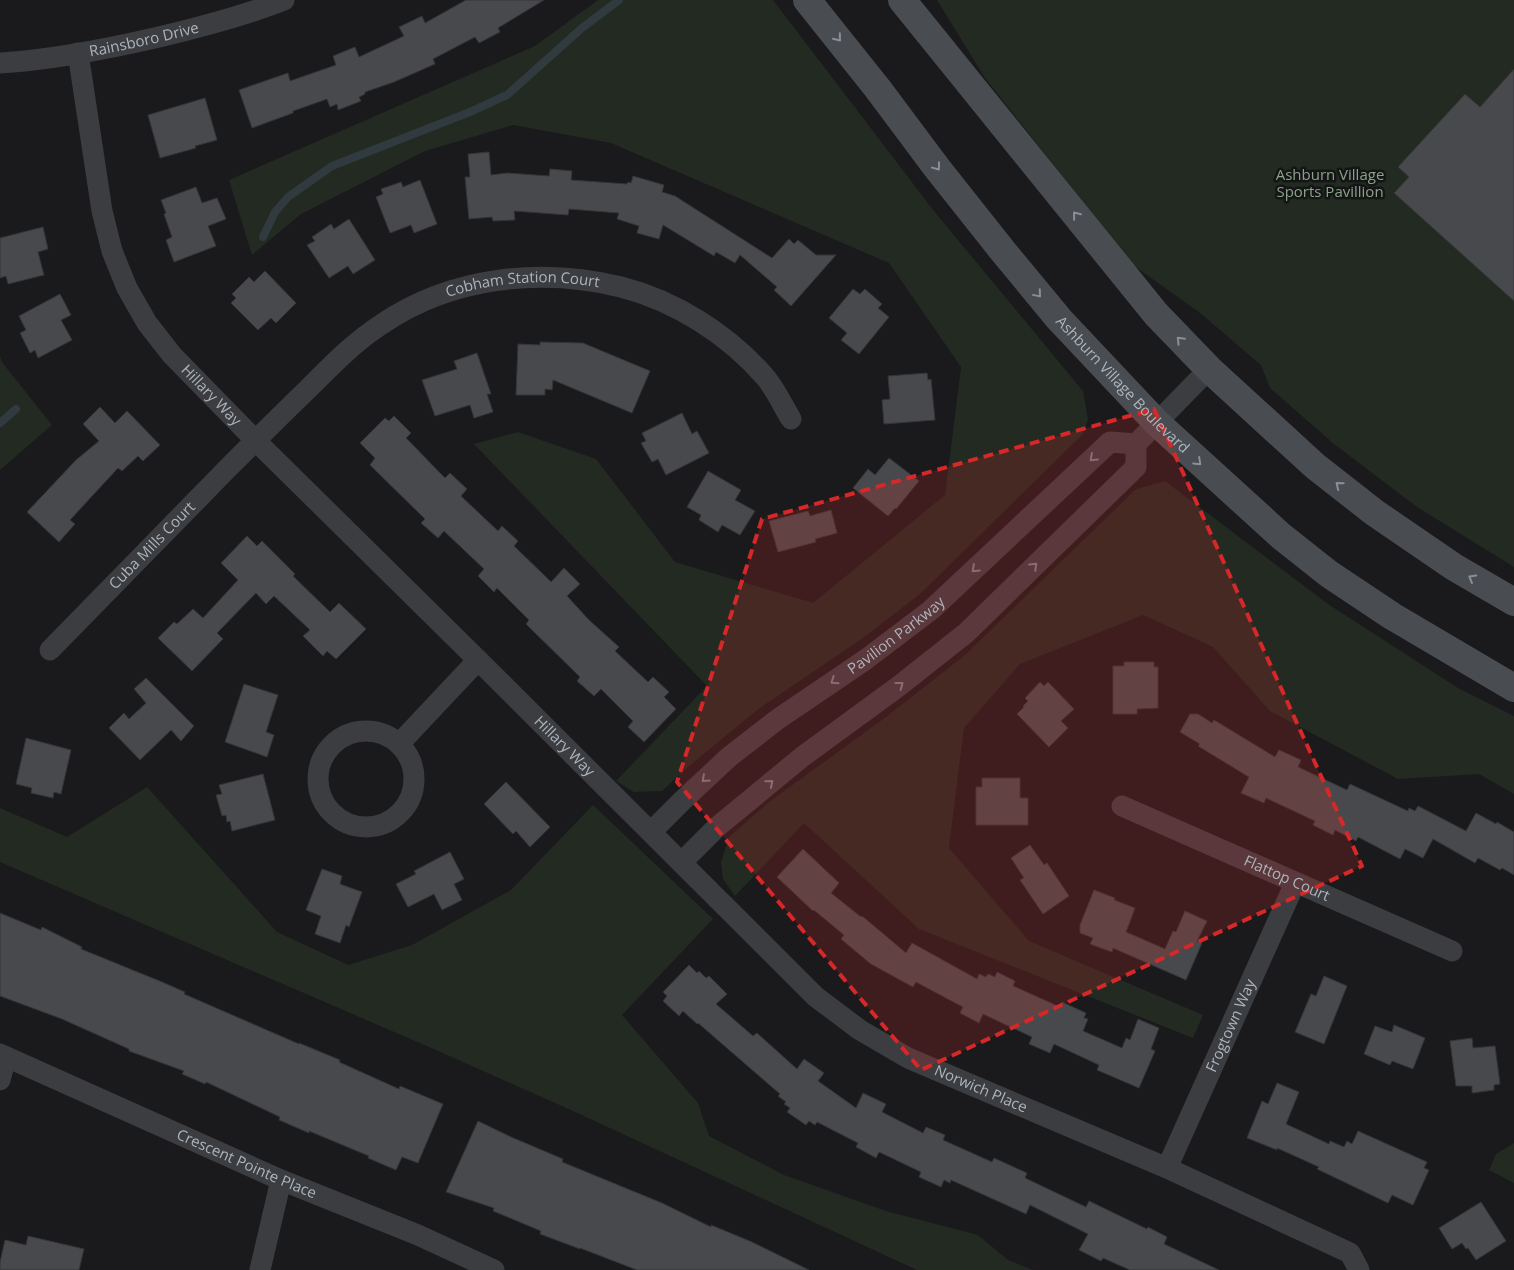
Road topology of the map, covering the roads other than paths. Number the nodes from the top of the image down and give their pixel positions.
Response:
1 (284, 0) edge
2 (807, 0) edge
3 (902, 0) edge
4 (78, 53) junction
5 (0, 63) edge
6 (1209, 369) junction
7 (791, 419) dead end
8 (1157, 423) junction
9 (255, 440) junction
10 (1136, 444) junction
11 (1514, 602) edge
12 (50, 650) dead end
13 (478, 660) junction
14 (1514, 688) edge
15 (399, 744) junction
16 (1122, 806) dead end
17 (651, 832) junction
18 (682, 862) junction
19 (1295, 883) junction
20 (1452, 951) dead end
21 (3, 1056) edge
22 (0, 1080) edge
23 (1167, 1168) junction
24 (281, 1180) junction
25 (260, 1270) edge
26 (494, 1270) edge
27 (1359, 1270) edge

1 - 4 street, Rainsboro Drive
2 -> 8 main road, Ashburn Village Boulevard
6 -> 3 main road
4 - 5 street, Rainsboro Drive
4 - 9 street, Hillary Way
6 - 8 street
11 -> 6 main road
7 - 9 street, Cobham Station Court
8 - 10 street
8 -> 14 main road, Ashburn Village Boulevard
9 - 12 street, Cuba Mills Court
9 - 13 street, Hillary Way
10 -> 17 street, Pavilion Parkway
18 -> 10 street
13 - 15 street
13 - 17 street, Hillary Way
15 - 15 street
16 - 19 street, Flattop Court
17 - 18 street, Norwich Place
18 - 23 street, Norwich Place
19 - 20 street, Flattop Court
19 - 23 street, Frogtown Way
21 - 22 street
21 - 24 street, Crescent Pointe Place
23 - 27 street, Norwich Place
24 - 25 street
24 - 26 street, Crescent Pointe Place

